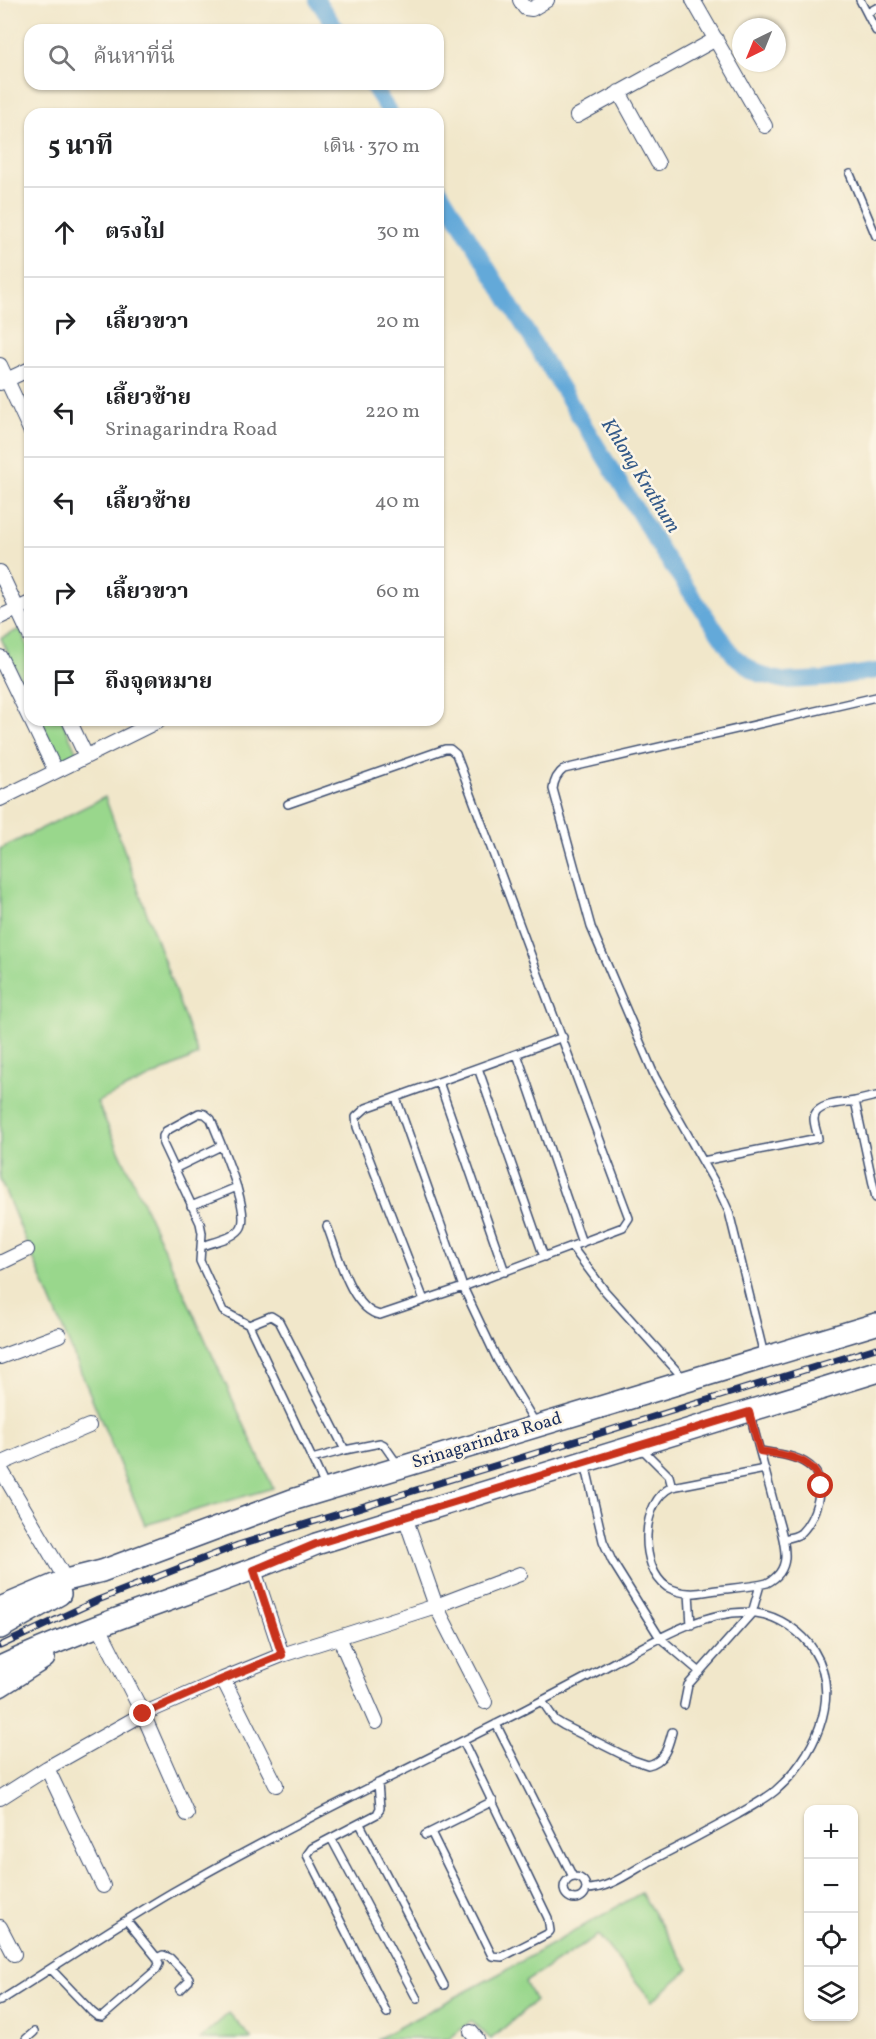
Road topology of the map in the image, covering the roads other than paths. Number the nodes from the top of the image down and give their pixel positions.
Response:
1 (520, 0) edge
2 (548, 0) edge
3 (693, 0) edge
4 (860, 0) edge
5 (876, 8) edge
6 (867, 13) junction
7 (876, 31) edge
8 (716, 39) junction
9 (619, 92) junction
10 (577, 116) dead end
11 (765, 126) dead end
12 (658, 163) dead end
13 (850, 174) dead end
14 (876, 236) edge
15 (0, 365) edge
16 (24, 372) edge
17 (3, 382) edge
18 (24, 419) edge
19 (0, 572) edge
20 (24, 606) edge
21 (0, 617) edge
22 (0, 657) edge
23 (876, 697) edge
24 (24, 707) edge
25 (33, 726) edge
26 (72, 726) edge
27 (148, 726) edge
28 (86, 756) junction
29 (55, 771) junction
30 (0, 799) edge
31 (288, 804) dead end
32 (563, 1037) junction
33 (517, 1054) junction
34 (478, 1068) junction
35 (439, 1082) junction
36 (876, 1096) edge
37 (396, 1098) junction
38 (855, 1101) junction
39 (221, 1146) junction
40 (703, 1161) junction
41 (174, 1169) junction
42 (237, 1187) junction
43 (876, 1198) edge
44 (191, 1206) junction
45 (327, 1226) dead end
46 (582, 1243) junction
47 (202, 1245) junction
48 (572, 1247) junction
49 (27, 1250) dead end
50 (544, 1257) junction
51 (0, 1263) edge
52 (505, 1272) junction
53 (463, 1287) junction
54 (424, 1300) junction
55 (876, 1324) edge
56 (249, 1325) junction
57 (58, 1335) dead end
58 (0, 1357) edge
59 (764, 1358) junction
60 (876, 1372) edge
61 (687, 1382) junction
62 (749, 1412) junction
63 (89, 1426) dead end
64 (538, 1426) junction
65 (638, 1445) junction
66 (345, 1450) junction
67 (760, 1451) junction
68 (312, 1459) junction
69 (584, 1462) junction
70 (0, 1464) edge
71 (0, 1468) edge
72 (400, 1468) junction
73 (765, 1469) junction
74 (672, 1487) junction
75 (327, 1490) junction
76 (405, 1517) junction
77 (783, 1539) junction
78 (254, 1570) junction
79 (102, 1571) junction
80 (520, 1574) dead end
81 (66, 1580) junction
82 (760, 1585) junction
83 (689, 1593) junction
84 (436, 1606) junction
85 (0, 1608) edge
86 (752, 1613) junction
87 (98, 1624) junction
88 (692, 1625) junction
89 (0, 1628) edge
90 (339, 1637) junction
91 (660, 1638) junction
92 (282, 1655) junction
93 (0, 1667) edge
94 (700, 1672) junction
95 (223, 1679) junction
96 (0, 1686) edge
97 (542, 1701) junction
98 (485, 1702) dead end
99 (684, 1705) dead end
100 (143, 1714) junction
101 (376, 1722) dead end
102 (496, 1724) junction
103 (672, 1732) dead end
104 (463, 1741) junction
105 (47, 1768) junction
106 (378, 1784) junction
107 (276, 1785) dead end
108 (0, 1798) edge
109 (493, 1801) junction
110 (187, 1814) dead end
111 (360, 1824) junction
112 (331, 1838) junction
113 (573, 1877) junction
114 (102, 1886) dead end
115 (586, 1889) junction
116 (127, 1921) junction
117 (0, 1927) edge
118 (14, 1954) dead end
119 (156, 1958) junction
120 (51, 1969) junction
121 (444, 1985) dead end
122 (180, 1990) dead end
123 (417, 1999) dead end
124 (0, 2001) edge
125 (387, 2013) dead end
126 (34, 2032) dead end
127 (26, 2039) edge

1 - 2 street
3 - 8 street
4 - 6 lane
5 - 6 lane
6 - 7 lane
8 - 9 street
8 - 11 street
9 - 10 street
9 - 12 street
13 - 14 lane
15 - 17 street
16 - 17 street
17 - 18 street
19 - 20 street
20 - 21 street
22 - 24 street
23 - 40 lane
25 - 29 street
26 - 28 street
27 - 28 street
28 - 29 street
29 - 30 street
31 - 32 lane
32 - 33 lane
32 - 46 lane
33 - 34 lane
33 - 46 lane
34 - 35 lane
34 - 50 lane
35 - 37 lane
35 - 52 lane
36 - 38 lane
37 - 53 lane
37 - 54 lane
38 - 40 lane
38 - 43 lane
39 - 41 lane
39 - 41 lane
39 - 42 lane
40 - 59 lane
41 - 44 lane
42 - 44 lane
42 - 47 lane
44 - 47 lane
45 - 54 lane
46 - 48 lane
47 - 56 lane
48 - 50 lane
48 - 61 lane
49 - 51 street
50 - 52 lane
52 - 53 lane
53 - 54 lane
53 - 64 lane
55 - 59 main road, Srinagarindra Road
56 - 66 lane
56 - 68 lane
57 - 58 street
59 - 61 main road, Srinagarindra Road
60 - 62 main road
61 - 64 main road, Srinagarindra Road
62 - 65 main road
62 - 67 lane
63 - 70 street
64 - 72 main road, Srinagarindra Road
65 - 69 main road
65 - 74 lane
66 - 68 lane
66 - 72 lane
67 - 73 lane
67 - 77 lane
68 - 75 lane
69 - 76 main road
69 - 91 lane
71 - 81 street
72 - 75 main road, Srinagarindra Road
73 - 74 lane
73 - 77 lane
74 - 83 lane
75 - 79 main road, Srinagarindra Road
76 - 78 main road
76 - 84 street
77 - 82 lane
78 - 87 main road
78 - 92 street
79 - 81 main road, Srinagarindra Road
79 - 89 main road, Srinagarindra Road
80 - 84 street
81 - 85 main road, Srinagarindra Road
82 - 83 lane
82 - 86 lane
83 - 88 lane
84 - 90 street
84 - 98 street
86 - 88 lane
86 - 94 lane
86 - 115 lane
87 - 93 main road
87 - 96 main road
87 - 100 street
88 - 91 lane
90 - 92 street
90 - 101 street
91 - 94 lane
91 - 97 lane
92 - 95 street
94 - 99 lane
95 - 100 street
95 - 107 street
97 - 102 lane
97 - 103 lane
100 - 105 street
100 - 110 street
102 - 104 lane
102 - 113 lane
104 - 106 lane
104 - 109 lane
105 - 108 street
105 - 114 street
106 - 111 lane
106 - 116 lane
109 - 109 lane
111 - 112 lane
111 - 121 lane
112 - 123 lane
112 - 125 lane
113 - 115 lane
113 - 115 lane
116 - 119 lane
116 - 120 lane
117 - 118 street
119 - 120 lane
119 - 122 lane
120 - 124 lane
126 - 127 lane

